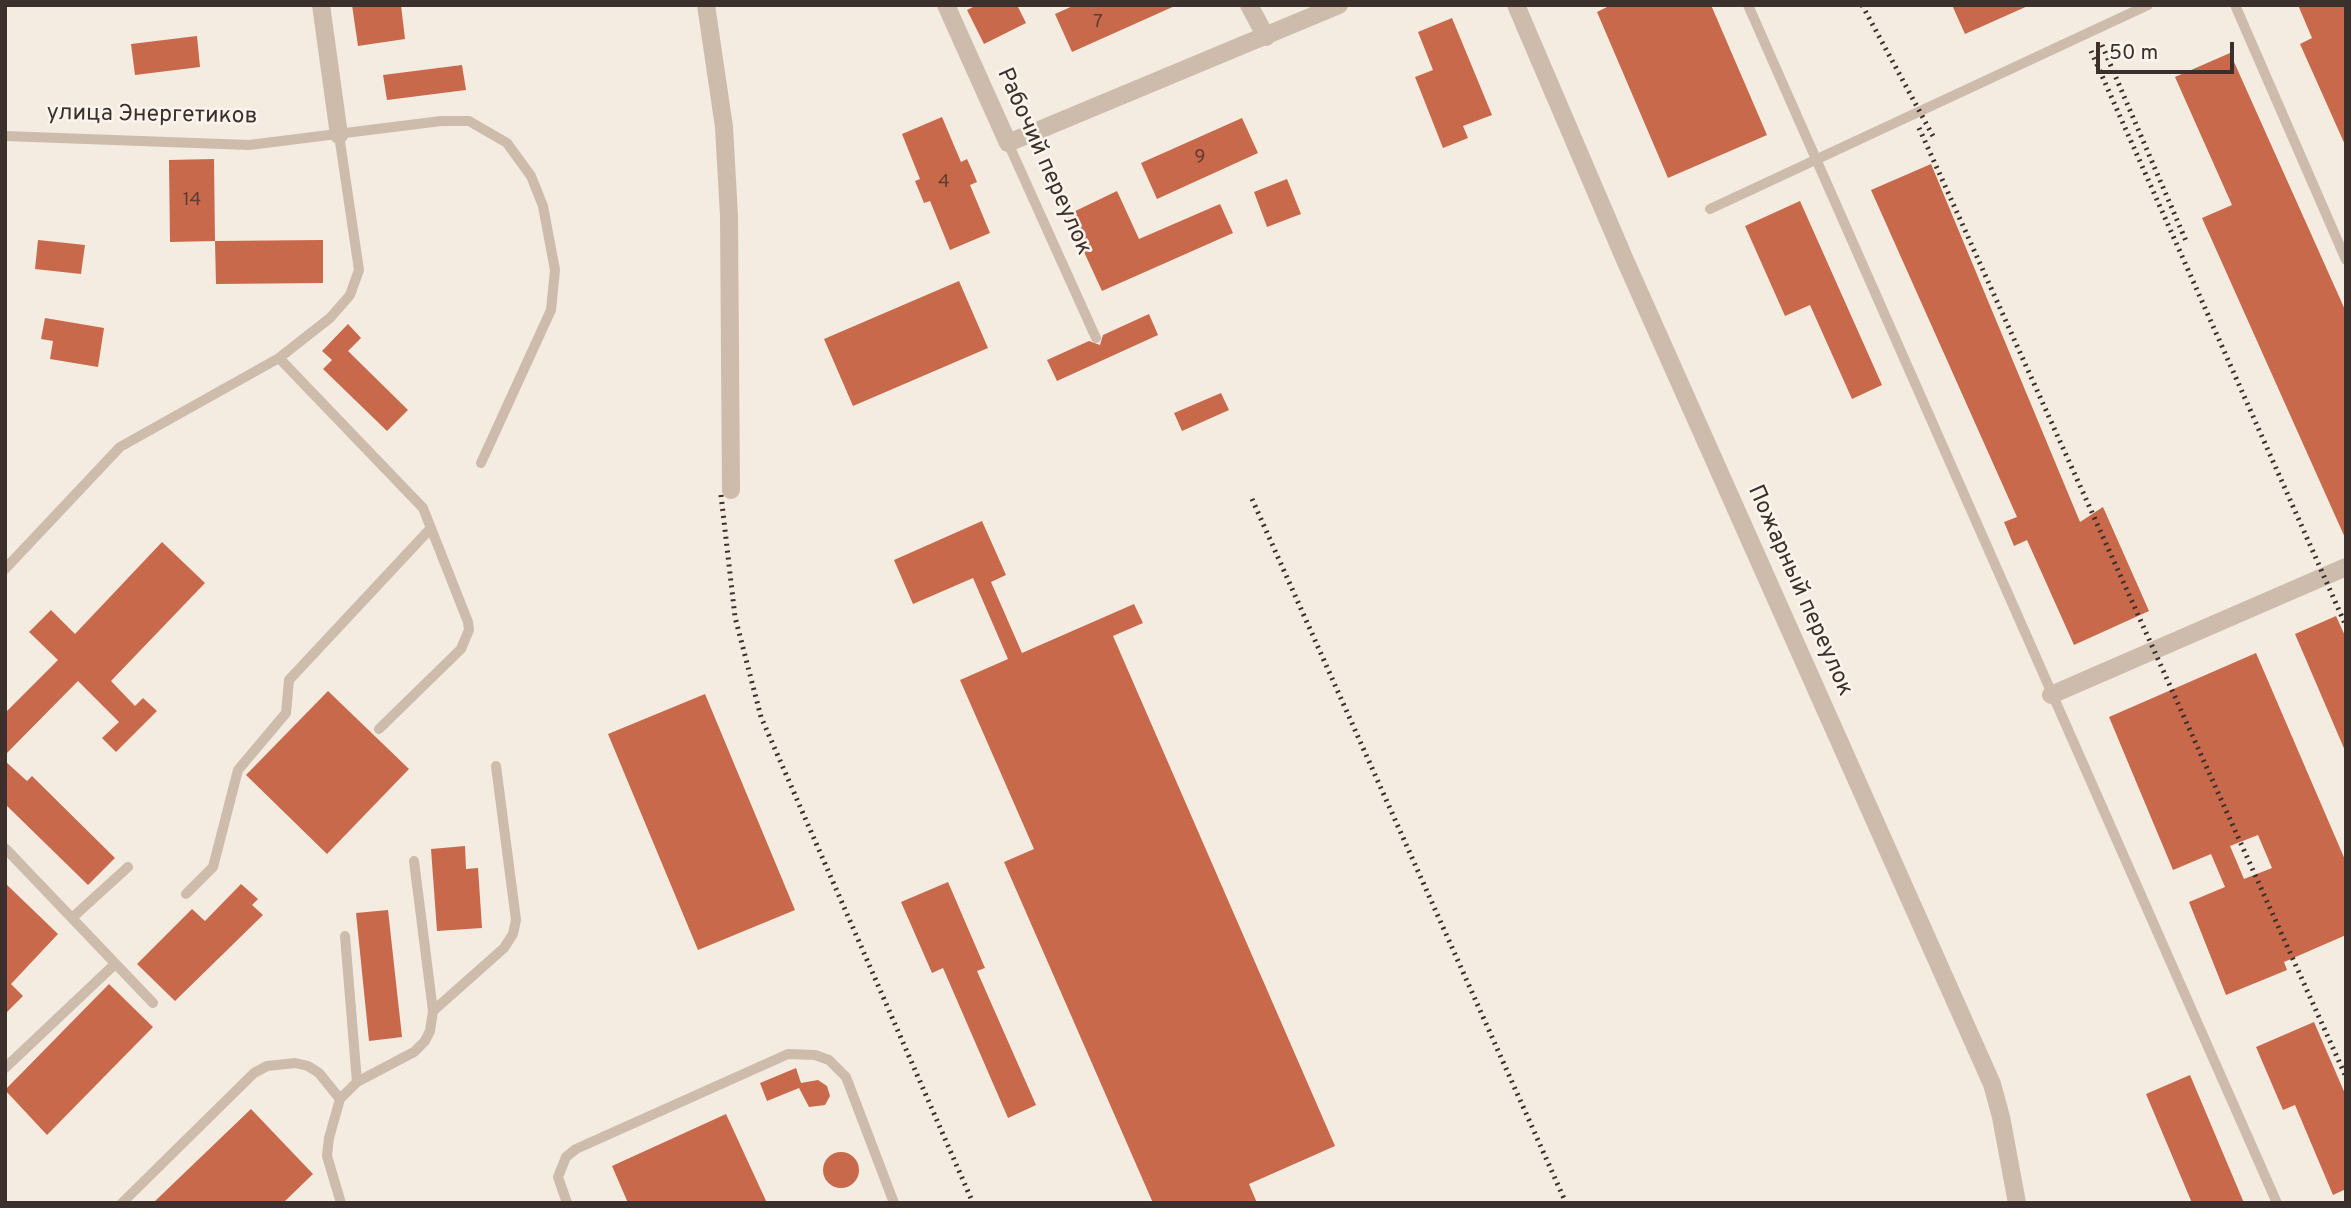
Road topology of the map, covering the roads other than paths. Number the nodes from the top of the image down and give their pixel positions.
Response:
1 (321, 5) edge
2 (706, 5) edge
3 (946, 5) edge
4 (1250, 5) edge
5 (1339, 5) edge
6 (1516, 5) edge
7 (1748, 5) edge
8 (2148, 5) edge
9 (2235, 5) edge
10 (1310, 11) edge
11 (1266, 37) junction
12 (339, 135) junction
13 (5, 136) edge
14 (1008, 143) junction
15 (1816, 158) junction
16 (1710, 209) dead end
17 (2346, 260) edge
18 (1096, 338) dead end
19 (279, 358) junction
20 (481, 463) dead end
21 (731, 490) dead end
22 (431, 528) junction
23 (2346, 568) edge
24 (5, 569) edge
25 (2051, 695) junction
26 (379, 729) dead end
27 (496, 766) dead end
28 (5, 848) edge
29 (414, 861) dead end
30 (128, 867) dead end
31 (187, 894) dead end
32 (72, 918) junction
33 (345, 936) dead end
34 (115, 964) junction
35 (153, 1003) dead end
36 (433, 1011) junction
37 (5, 1068) edge
38 (357, 1082) junction
39 (341, 1099) junction
40 (122, 1203) edge
41 (341, 1203) edge
42 (567, 1203) edge
43 (894, 1203) edge
44 (2017, 1203) edge
45 (2277, 1203) edge

1 - 12 street
2 - 21 street
3 - 14 street, Рабочий переулок
4 - 11 street
5 - 10 street
6 - 44 street, Пожарный переулок
7 - 15 lane
8 - 15 lane
9 - 17 lane
10 - 11 street
11 - 14 street
12 - 13 lane, улица Энергетиков
12 - 19 lane
12 - 20 lane, улица Энергетиков
14 - 18 lane, Рабочий переулок
15 - 16 lane
15 - 25 lane
19 - 22 lane
19 - 24 lane
22 - 26 lane
22 - 31 lane
23 - 25 street
25 - 45 lane
27 - 36 lane
28 - 32 lane
29 - 36 lane
30 - 32 lane
32 - 34 lane
33 - 38 lane
34 - 35 lane
34 - 37 lane
36 - 38 lane
38 - 39 lane
39 - 40 lane
39 - 41 lane
42 - 43 lane

